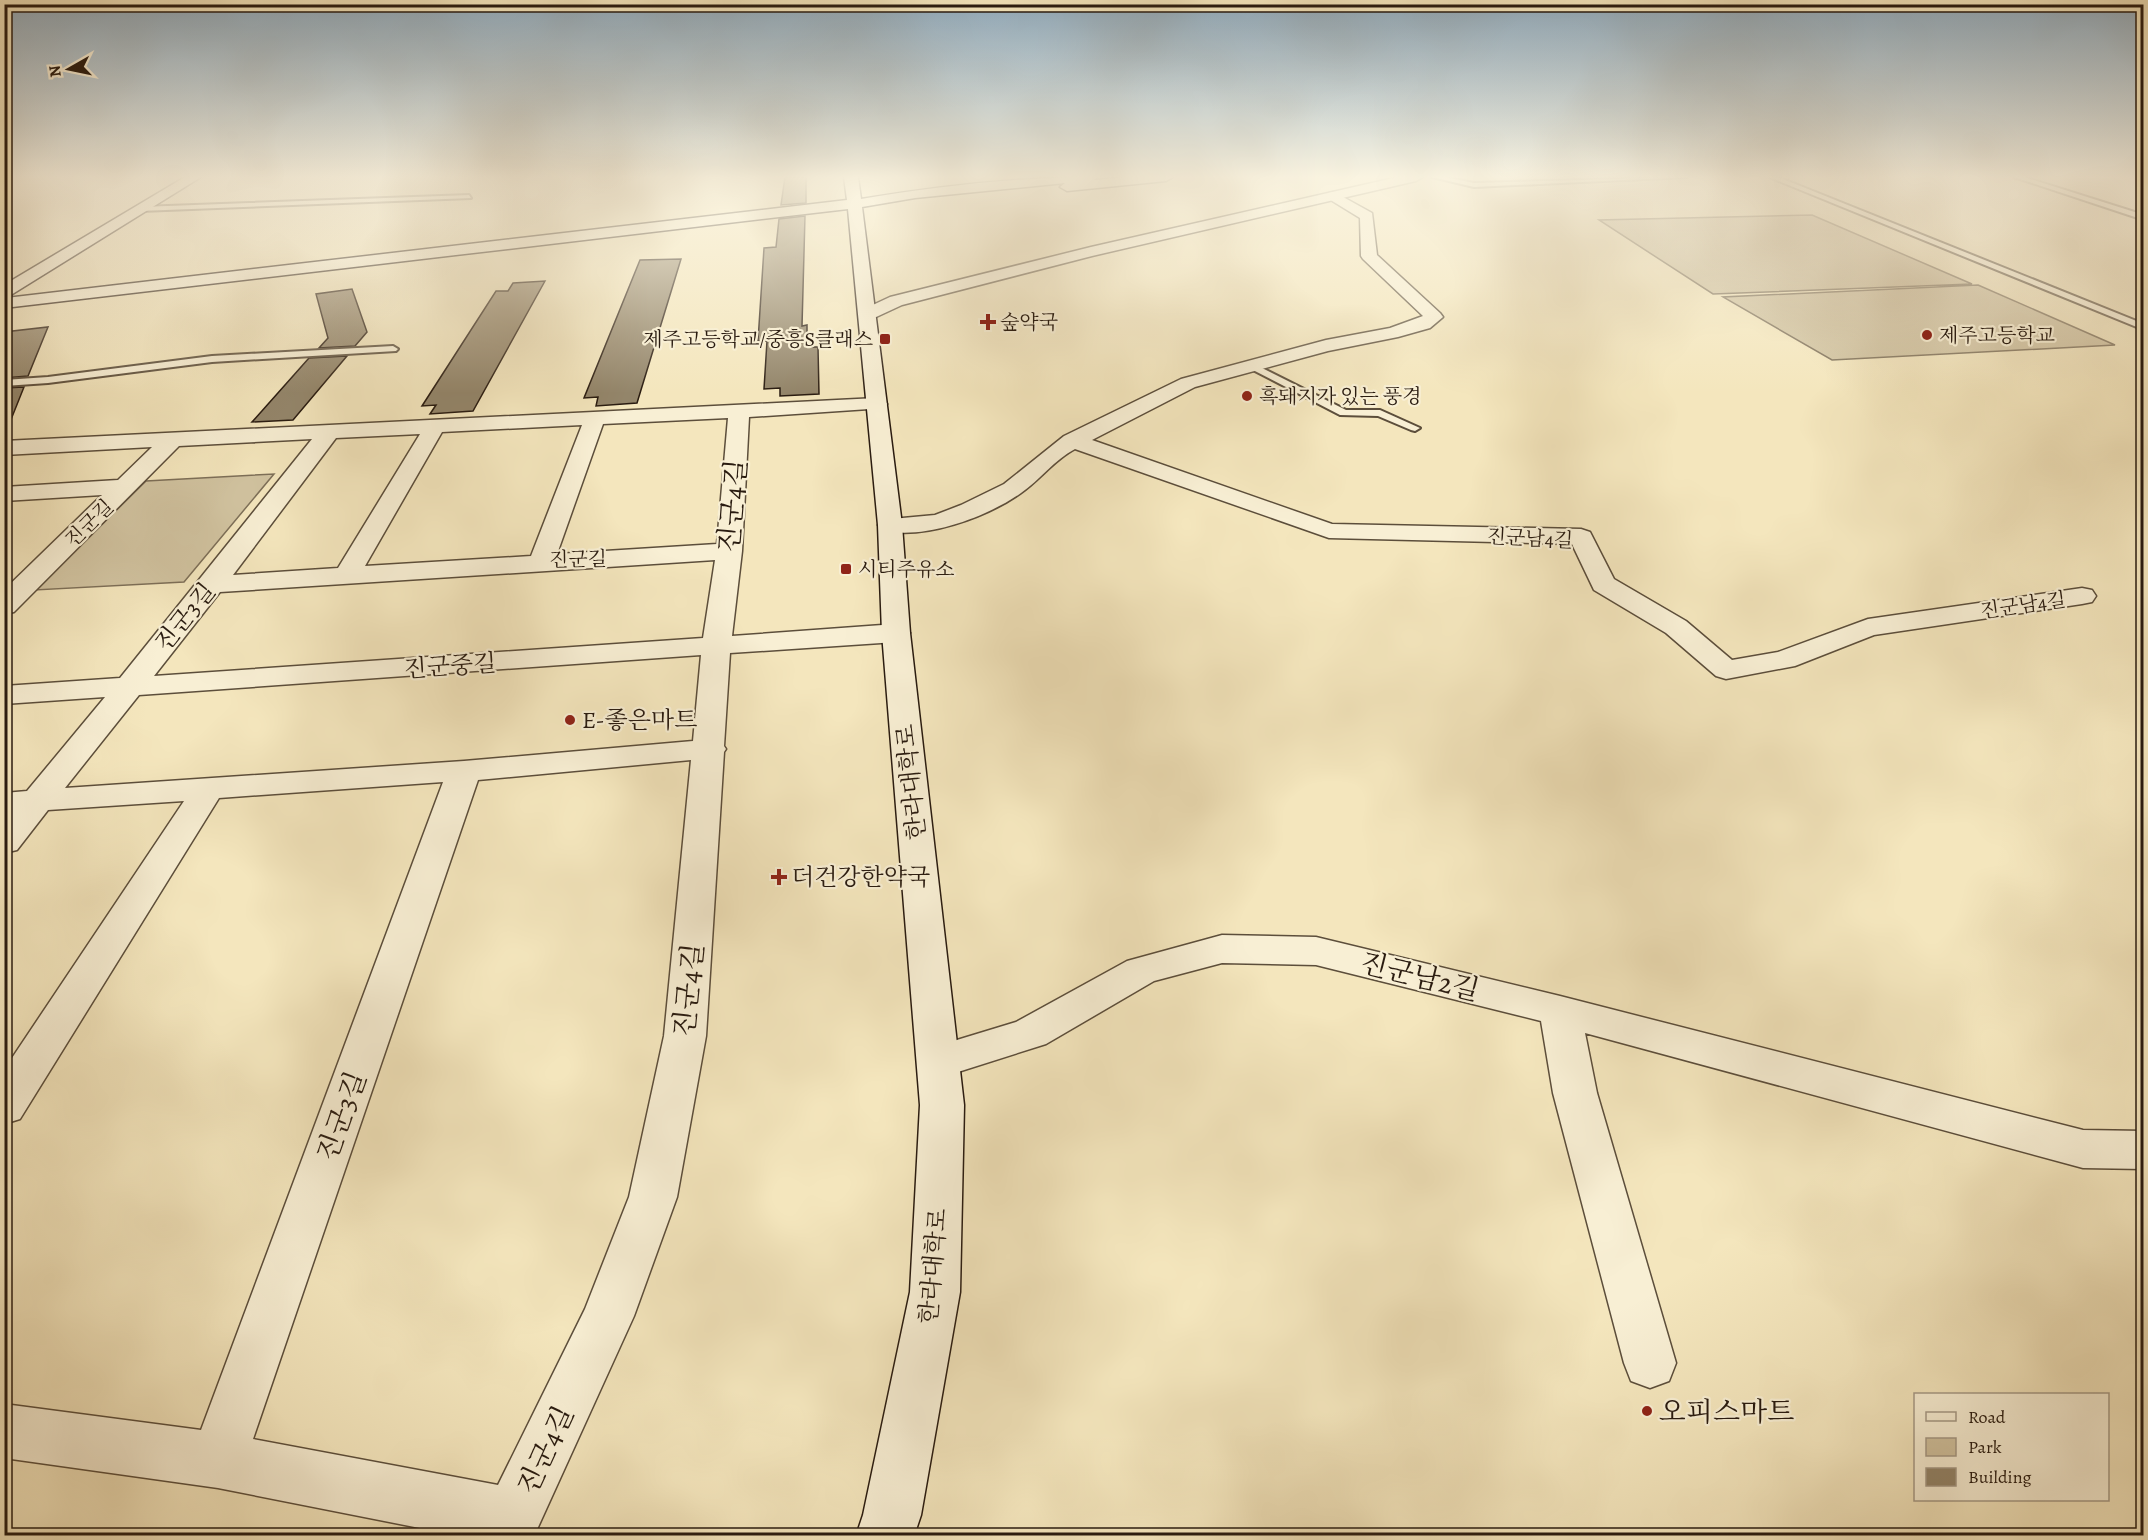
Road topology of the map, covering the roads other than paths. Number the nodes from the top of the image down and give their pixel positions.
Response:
1 (75, 249) edge
2 (414, 249) edge
3 (860, 249) edge
4 (1109, 249) edge
5 (1369, 249) edge
6 (1950, 249) edge
7 (4, 293) edge
8 (4, 303) edge
9 (868, 314) junction
10 (2144, 327) edge
11 (393, 349) dead end
12 (1254, 367) junction
13 (4, 383) edge
14 (877, 404) junction
15 (740, 411) junction
16 (595, 418) junction
17 (435, 426) junction
18 (1415, 428) dead end
19 (328, 432) junction
20 (172, 440) junction
21 (1072, 441) junction
22 (4, 448) edge
23 (126, 487) junction
24 (4, 494) edge
25 (890, 525) junction
26 (729, 551) junction
27 (540, 563) junction
28 (346, 576) junction
29 (212, 584) junction
30 (2082, 596) dead end
31 (4, 606) edge
32 (896, 633) junction
33 (716, 647) junction
34 (129, 688) junction
35 (4, 695) edge
36 (710, 749) junction
37 (464, 771) junction
38 (209, 788) junction
39 (38, 800) junction
40 (4, 803) edge
41 (4, 842) edge
42 (1560, 1011) junction
43 (939, 1062) junction
44 (4, 1107) edge
45 (2144, 1150) edge
46 (1650, 1363) dead end
47 (4, 1431) edge
48 (218, 1460) junction
49 (508, 1526) edge
50 (885, 1536) edge

1 - 7 street
2 - 8 street
3 - 9 street, 한라대학로
4 - 9 street
5 - 12 street
6 - 10 lane
9 - 14 street, 한라대학로
11 - 13 lane
12 - 18 lane
12 - 21 street
14 - 15 street
14 - 25 street, 한라대학로
15 - 16 street
15 - 26 street, 진군4길
16 - 17 street
16 - 27 street, 진군길
17 - 19 street
17 - 28 street
19 - 20 street
19 - 29 street, 진군3길
20 - 22 street
20 - 23 street, 진군길
21 - 25 street
21 - 30 street, 진군남4길
23 - 24 street
23 - 31 street, 진군길
25 - 32 street, 한라대학로
26 - 27 street, 진군길
26 - 33 street, 진군4길
27 - 28 street
28 - 29 street
29 - 34 street, 진군3길
32 - 33 street, 진군중길
32 - 43 street, 한라대학로
33 - 34 street, 진군중길
33 - 36 street, 진군4길
34 - 35 street, 진군중길
34 - 39 street, 진군3길
36 - 37 street
36 - 49 street, 진군4길
37 - 38 street
37 - 48 street, 진군3길
38 - 39 street
38 - 44 street
39 - 40 street
39 - 41 street, 진군3길
42 - 43 street, 진군남2길
42 - 45 street, 진군남2길
42 - 46 street
43 - 50 street, 한라대학로
47 - 48 street
48 - 49 street

